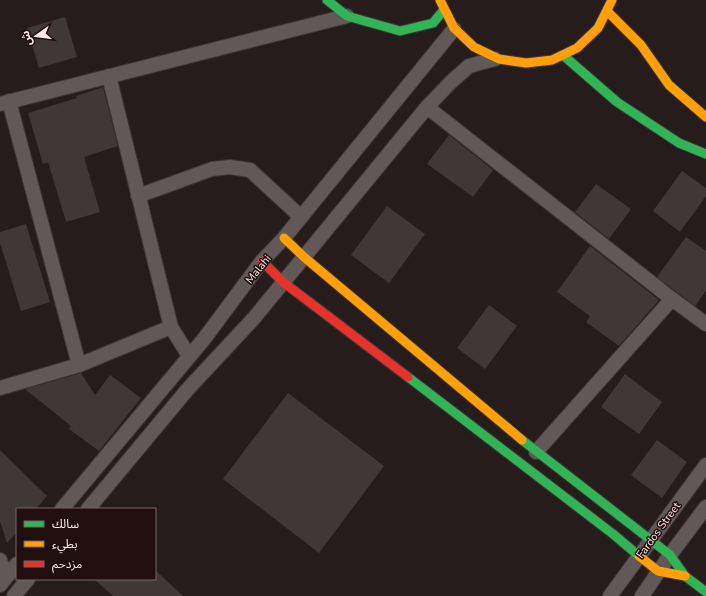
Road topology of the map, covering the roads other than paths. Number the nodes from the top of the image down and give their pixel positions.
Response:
1 (327, 0) edge
2 (440, 0) edge
3 (612, 0) edge
4 (443, 11) junction
5 (608, 12) junction
6 (347, 16) junction
7 (454, 29) junction
8 (564, 56) junction
9 (495, 58) junction
10 (109, 76) junction
11 (5, 102) edge
12 (427, 107) junction
13 (706, 117) edge
14 (706, 154) edge
15 (138, 196) junction
16 (301, 217) junction
17 (284, 238) junction
18 (304, 257) junction
19 (262, 261) junction
20 (283, 282) junction
21 (672, 299) junction
22 (706, 324) edge
23 (171, 327) junction
24 (188, 356) junction
25 (79, 365) junction
26 (0, 388) edge
27 (536, 452) junction
28 (706, 465) edge
29 (706, 507) edge
30 (63, 508) edge
31 (89, 508) edge
32 (650, 541) junction
33 (670, 555) junction
34 (638, 556) junction
35 (0, 560) edge
36 (13, 569) edge
37 (658, 571) junction
38 (685, 576) junction
39 (27, 580) edge
40 (0, 585) edge
41 (706, 592) edge
42 (14, 596) edge
43 (610, 596) edge
44 (642, 596) edge

1 - 6 street
2 - 4 street
3 - 5 street
4 - 6 street
4 - 7 street
5 - 8 street
5 - 13 street
6 - 10 street
7 - 9 street
7 - 16 street, Malahi
8 - 9 street
8 - 14 street
9 - 12 street
10 - 11 street
10 - 15 street
11 - 25 street
12 - 18 street
12 - 21 street
15 - 16 street
15 - 23 street
16 - 17 street, Malahi
17 - 18 street
17 - 19 street, Malahi
18 - 20 street
18 - 27 street
19 - 20 street
19 - 24 street, Malahi
20 - 31 street
20 - 34 street
21 - 22 street
21 - 27 street
23 - 24 street
23 - 25 street
24 - 30 street, Malahi
25 - 26 street
27 - 32 street
28 - 32 street, Fardos Street
29 - 33 street
32 - 33 street
32 - 34 street, Fardos Street
33 - 37 street
33 - 38 street
34 - 37 street
34 - 43 street, Fardos Street
35 - 36 street
36 - 40 street
37 - 38 street
37 - 44 street
38 - 41 street
39 - 42 street

